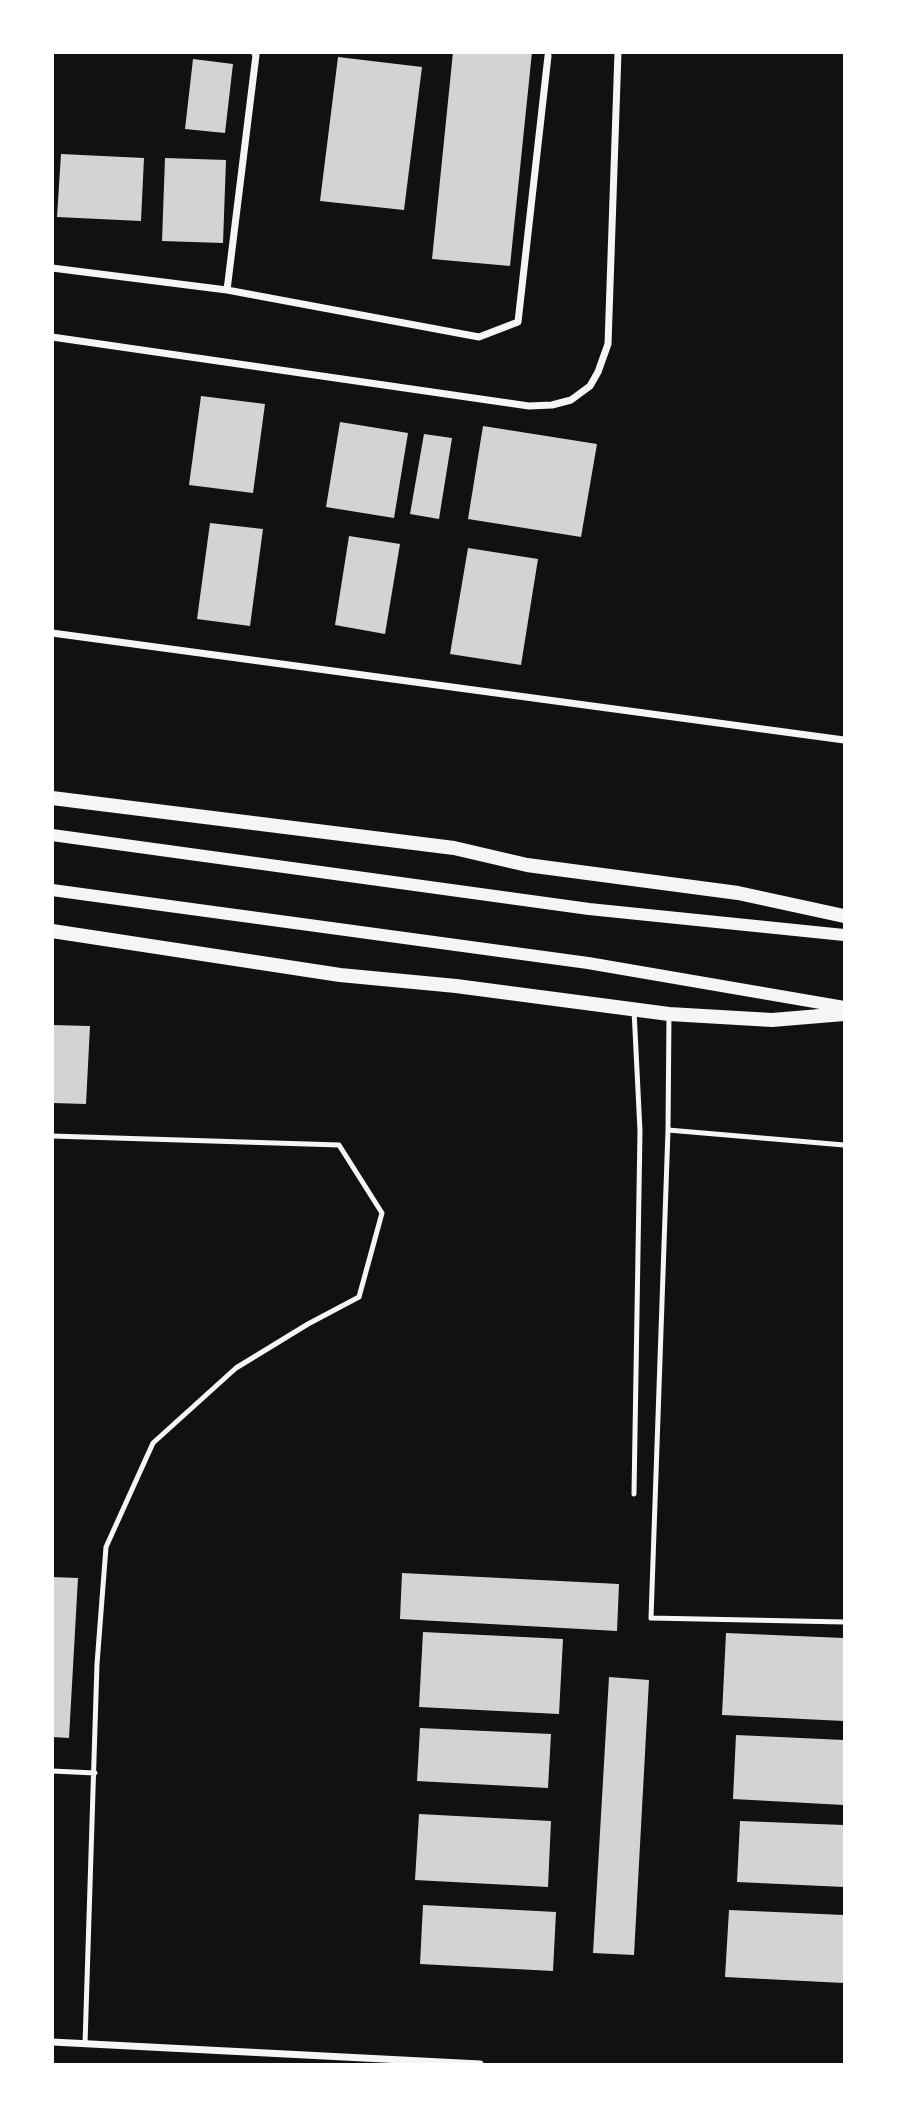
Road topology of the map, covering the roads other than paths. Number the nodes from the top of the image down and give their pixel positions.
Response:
1 (254, 52) edge
2 (618, 52) edge
3 (548, 57) dead end
4 (52, 268) edge
5 (227, 290) junction
6 (52, 337) edge
7 (52, 633) edge
8 (845, 740) edge
9 (52, 797) edge
10 (52, 835) edge
11 (52, 890) edge
12 (845, 916) edge
13 (52, 931) edge
14 (845, 935) edge
15 (845, 1007) edge
16 (634, 1009) junction
17 (669, 1014) junction
18 (845, 1014) edge
19 (668, 1130) junction
20 (52, 1136) edge
21 (845, 1145) edge
22 (634, 1494) dead end
23 (845, 1622) edge
24 (52, 1771) edge
25 (94, 1773) junction
26 (52, 2042) edge
27 (85, 2043) junction
28 (480, 2064) edge

1 - 5 street
2 - 6 street
3 - 5 street
4 - 5 street
7 - 8 street
9 - 12 main road
10 - 14 street
11 - 15 street
13 - 16 main road
16 - 17 main road
16 - 22 lane
17 - 18 main road
17 - 19 lane
19 - 21 lane
19 - 23 lane
20 - 25 lane
24 - 25 lane
25 - 27 lane
26 - 27 street
27 - 28 street

